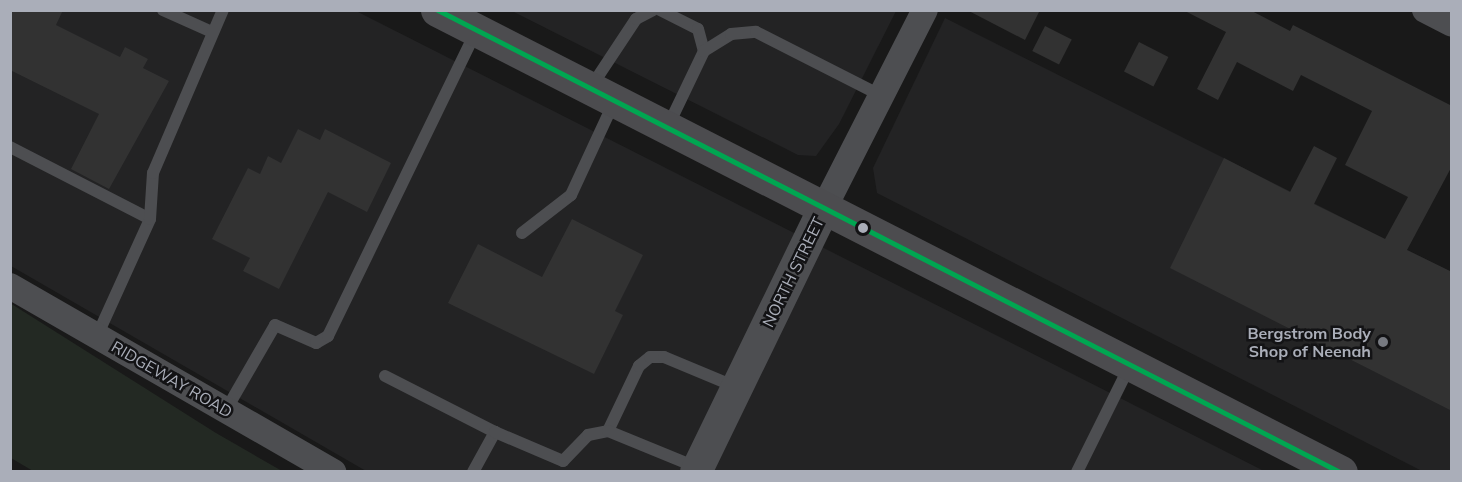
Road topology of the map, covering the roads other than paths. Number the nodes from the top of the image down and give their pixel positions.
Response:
1 (163, 10) edge
2 (223, 10) edge
3 (437, 10) edge
4 (652, 10) edge
5 (660, 10) edge
6 (925, 10) edge
7 (1425, 10) edge
8 (1452, 24) edge
9 (476, 30) junction
10 (212, 32) junction
11 (704, 51) junction
12 (602, 95) junction
13 (882, 96) junction
14 (668, 128) junction
15 (10, 147) edge
16 (824, 208) junction
17 (150, 219) junction
18 (522, 233) dead end
19 (10, 286) edge
20 (97, 336) junction
21 (1131, 364) junction
22 (386, 376) dead end
23 (737, 387) junction
24 (226, 410) junction
25 (609, 431) junction
26 (495, 432) junction
27 (697, 470) edge
28 (333, 471) edge
29 (473, 471) edge
30 (1077, 471) edge
31 (1341, 471) edge

1 - 10 lane
2 - 10 lane
3 - 9 main road
4 - 12 lane
5 - 11 lane
6 - 13 street, NORTH STREET
7 - 8 street
9 - 12 main road
9 - 24 lane
10 - 17 lane
11 - 13 lane
11 - 14 lane
12 - 14 main road
12 - 18 lane
13 - 16 street, NORTH STREET
14 - 16 main road
15 - 17 lane
16 - 21 main road
16 - 23 street, NORTH STREET
17 - 20 lane
19 - 20 street, RIDGEWAY ROAD
20 - 24 street, RIDGEWAY ROAD
21 - 30 lane
21 - 31 main road
22 - 26 lane
23 - 25 lane
23 - 27 street, NORTH STREET
24 - 28 street, RIDGEWAY ROAD
25 - 26 lane
25 - 27 lane
26 - 29 lane

